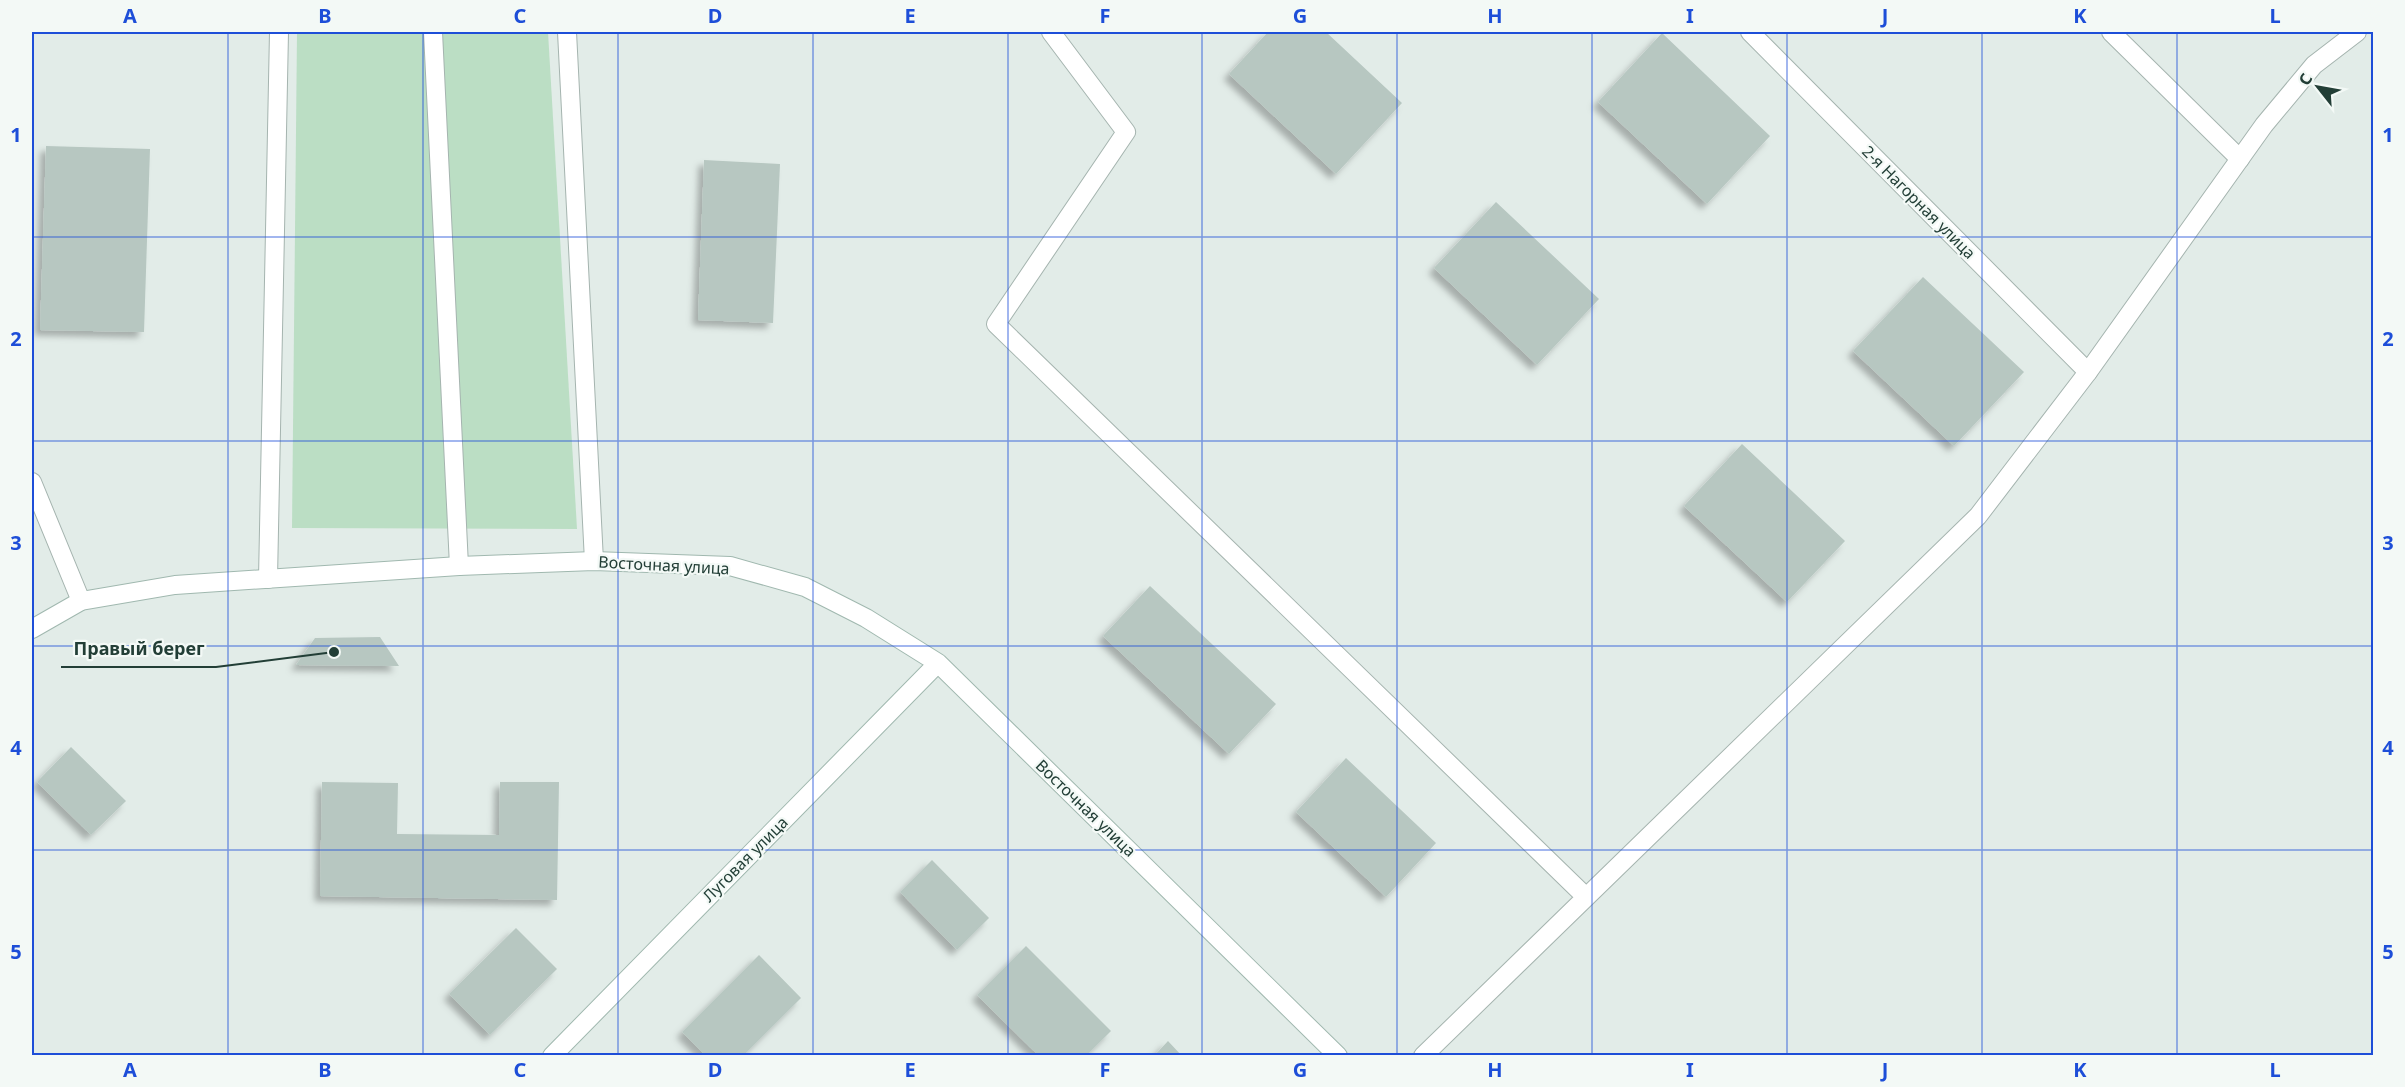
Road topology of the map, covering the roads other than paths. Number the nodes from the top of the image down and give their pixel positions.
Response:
1 (279, 32) edge
2 (433, 32) edge
3 (567, 32) edge
4 (1051, 32) edge
5 (1750, 32) edge
6 (2111, 32) edge
7 (2357, 32) edge
8 (2240, 159) junction
9 (2088, 372) junction
10 (32, 482) edge
11 (594, 561) junction
12 (459, 567) junction
13 (268, 579) junction
14 (81, 601) junction
15 (32, 629) edge
16 (938, 663) junction
17 (1586, 897) junction
18 (552, 1056) edge
19 (1338, 1056) edge
20 (1423, 1056) edge

1 - 13 main road
2 - 12 main road
3 - 11 main road
4 - 17 main road
5 - 9 main road, 2-я Нагорная улица
6 - 8 main road
7 - 8 main road
8 - 9 main road
9 - 17 main road
10 - 14 main road
11 - 12 main road, Восточная улица
11 - 16 main road, Восточная улица
12 - 13 main road, Восточная улица
13 - 14 main road, Восточная улица
14 - 15 main road
16 - 18 main road, Луговая улица
16 - 19 main road, Восточная улица
17 - 20 main road

